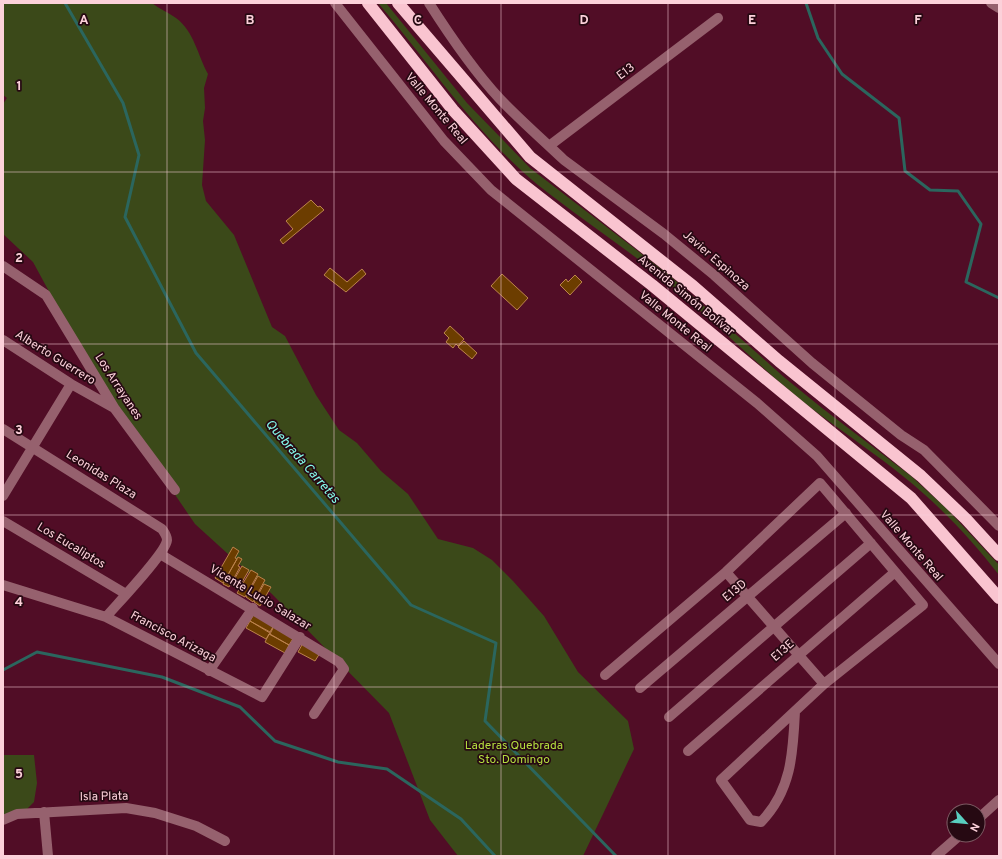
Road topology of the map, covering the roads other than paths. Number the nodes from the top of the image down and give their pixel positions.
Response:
1 (335, 3) edge
2 (368, 3) edge
3 (398, 3) edge
4 (429, 3) edge
5 (991, 3) edge
6 (999, 8) edge
7 (718, 18) dead end
8 (549, 146) junction
9 (3, 266) edge
10 (3, 340) edge
11 (71, 384) junction
12 (114, 409) junction
13 (3, 429) edge
14 (33, 447) junction
15 (175, 490) dead end
16 (3, 496) edge
17 (846, 513) junction
18 (3, 521) edge
19 (999, 526) edge
20 (878, 528) junction
21 (890, 542) junction
22 (872, 544) junction
23 (160, 554) junction
24 (999, 555) edge
25 (726, 572) junction
26 (896, 572) junction
27 (3, 585) edge
28 (126, 594) junction
29 (748, 597) junction
30 (999, 598) edge
31 (253, 608) junction
32 (106, 616) junction
33 (774, 627) junction
34 (300, 637) junction
35 (799, 655) junction
36 (999, 664) edge
37 (210, 671) junction
38 (605, 675) dead end
39 (824, 684) junction
40 (640, 688) dead end
41 (794, 711) junction
42 (314, 714) dead end
43 (669, 717) dead end
44 (688, 751) dead end
45 (999, 800) edge
46 (44, 812) junction
47 (986, 812) edge
48 (3, 820) edge
49 (225, 841) dead end
50 (951, 843) edge
51 (48, 856) edge
52 (936, 856) edge

1 - 20 street, Valle Monte Real
2 - 30 highway, Avenida Simón Bolívar
3 - 24 highway, Avenida Simón Bolívar
4 - 8 street, Javier Espinoza
5 - 6 street
7 - 8 street, E13
8 - 19 street, Javier Espinoza
9 - 12 street, Los Arrayanes
10 - 11 street, Alberto Guerrero
11 - 12 street, Alberto Guerrero
11 - 14 street
12 - 15 street, Los Arrayanes
13 - 14 street, Leonidas Plaza
14 - 16 street
14 - 23 street, Leonidas Plaza
17 - 22 street
17 - 25 street
17 - 29 street, E13D
18 - 28 street, Los Eucaliptos
20 - 21 street, Valle Monte Real
20 - 22 street
21 - 22 street
21 - 36 street, Valle Monte Real
22 - 26 street
22 - 33 street
23 - 28 street
23 - 31 street, Vicente Lucio Salazar
25 - 29 street
25 - 38 street
26 - 35 street, E13E
26 - 39 street
27 - 32 street, Francisco Arizaga
28 - 32 street
29 - 33 street
29 - 40 street, E13D
31 - 34 street, Vicente Lucio Salazar
31 - 37 street
32 - 37 street, Francisco Arizaga
33 - 35 street
33 - 43 street
34 - 37 street, Francisco Arizaga
34 - 42 street, Vicente Lucio Salazar
35 - 39 street
35 - 44 street, E13E
39 - 41 street
41 - 41 street
45 - 47 street
46 - 48 street, Isla Plata
46 - 49 street, Isla Plata
46 - 51 street
50 - 52 street

